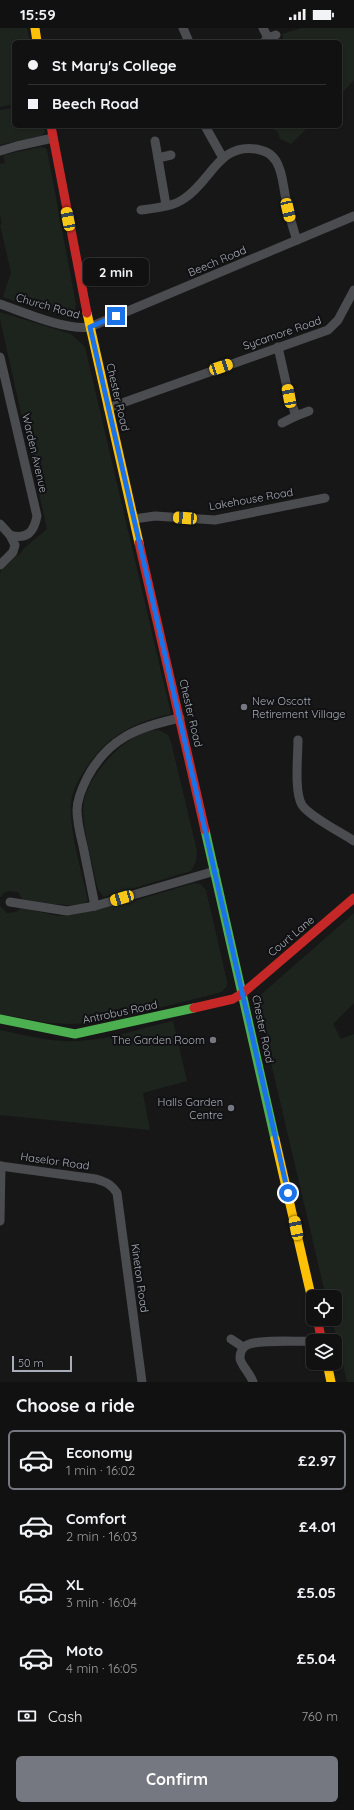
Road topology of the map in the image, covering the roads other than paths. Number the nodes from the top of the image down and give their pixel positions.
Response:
1 (35, 28) edge
2 (263, 28) edge
3 (185, 29) edge
4 (270, 38) edge
5 (37, 40) edge
6 (188, 40) edge
7 (51, 128) edge
8 (208, 128) edge
9 (53, 138) junction
10 (155, 141) dead end
11 (0, 151) edge
12 (171, 155) dead end
13 (158, 158) junction
14 (223, 158) junction
15 (166, 205) junction
16 (142, 210) dead end
17 (354, 216) edge
18 (297, 240) junction
19 (354, 290) edge
20 (0, 304) edge
21 (90, 327) junction
22 (278, 347) junction
23 (0, 357) edge
24 (108, 408) junction
25 (309, 411) dead end
26 (296, 416) junction
27 (282, 423) dead end
28 (325, 498) dead end
29 (134, 519) junction
30 (0, 524) edge
31 (10, 535) junction
32 (0, 565) edge
33 (180, 718) junction
34 (298, 740) dead end
35 (354, 841) edge
36 (215, 871) junction
37 (354, 898) edge
38 (10, 902) dead end
39 (95, 906) junction
40 (243, 992) junction
41 (0, 1020) edge
42 (1, 1166) edge
43 (106, 1182) joint
44 (0, 1221) edge
45 (310, 1290) edge
46 (231, 1339) dead end
47 (306, 1342) edge
48 (243, 1348) junction
49 (328, 1370) edge
50 (142, 1382) edge
51 (253, 1382) edge
52 (331, 1382) edge

1 - 5 main road
2 - 4 street
3 - 6 street
7 - 9 main road, Chester Road
8 - 14 street
9 - 11 street
9 - 21 main road, Chester Road
10 - 13 street
12 - 13 street
13 - 15 street
14 - 15 street
14 - 18 street
15 - 16 street
17 - 18 street, Beech Road
18 - 21 street, Beech Road
19 - 22 street, Sycamore Road
20 - 21 street, Church Road
21 - 24 main road, Chester Road
22 - 24 street, Sycamore Road
22 - 26 street
23 - 31 street, Warden Avenue
24 - 29 main road, Chester Road
25 - 26 street
26 - 27 street
28 - 29 street, Lakehouse Road
29 - 33 main road, Chester Road
30 - 31 street
31 - 32 street
33 - 36 main road, Chester Road
33 - 39 street
34 - 35 street
36 - 39 street
36 - 40 main road, Chester Road
37 - 40 main road, Court Lane
38 - 39 street
40 - 41 main road, Antrobus Road
40 - 45 main road, Chester Road
42 - 43 street, Haselor Road
42 - 44 street
43 - 50 street, Kineton Road
46 - 48 street
47 - 48 street
48 - 51 street
49 - 52 main road

